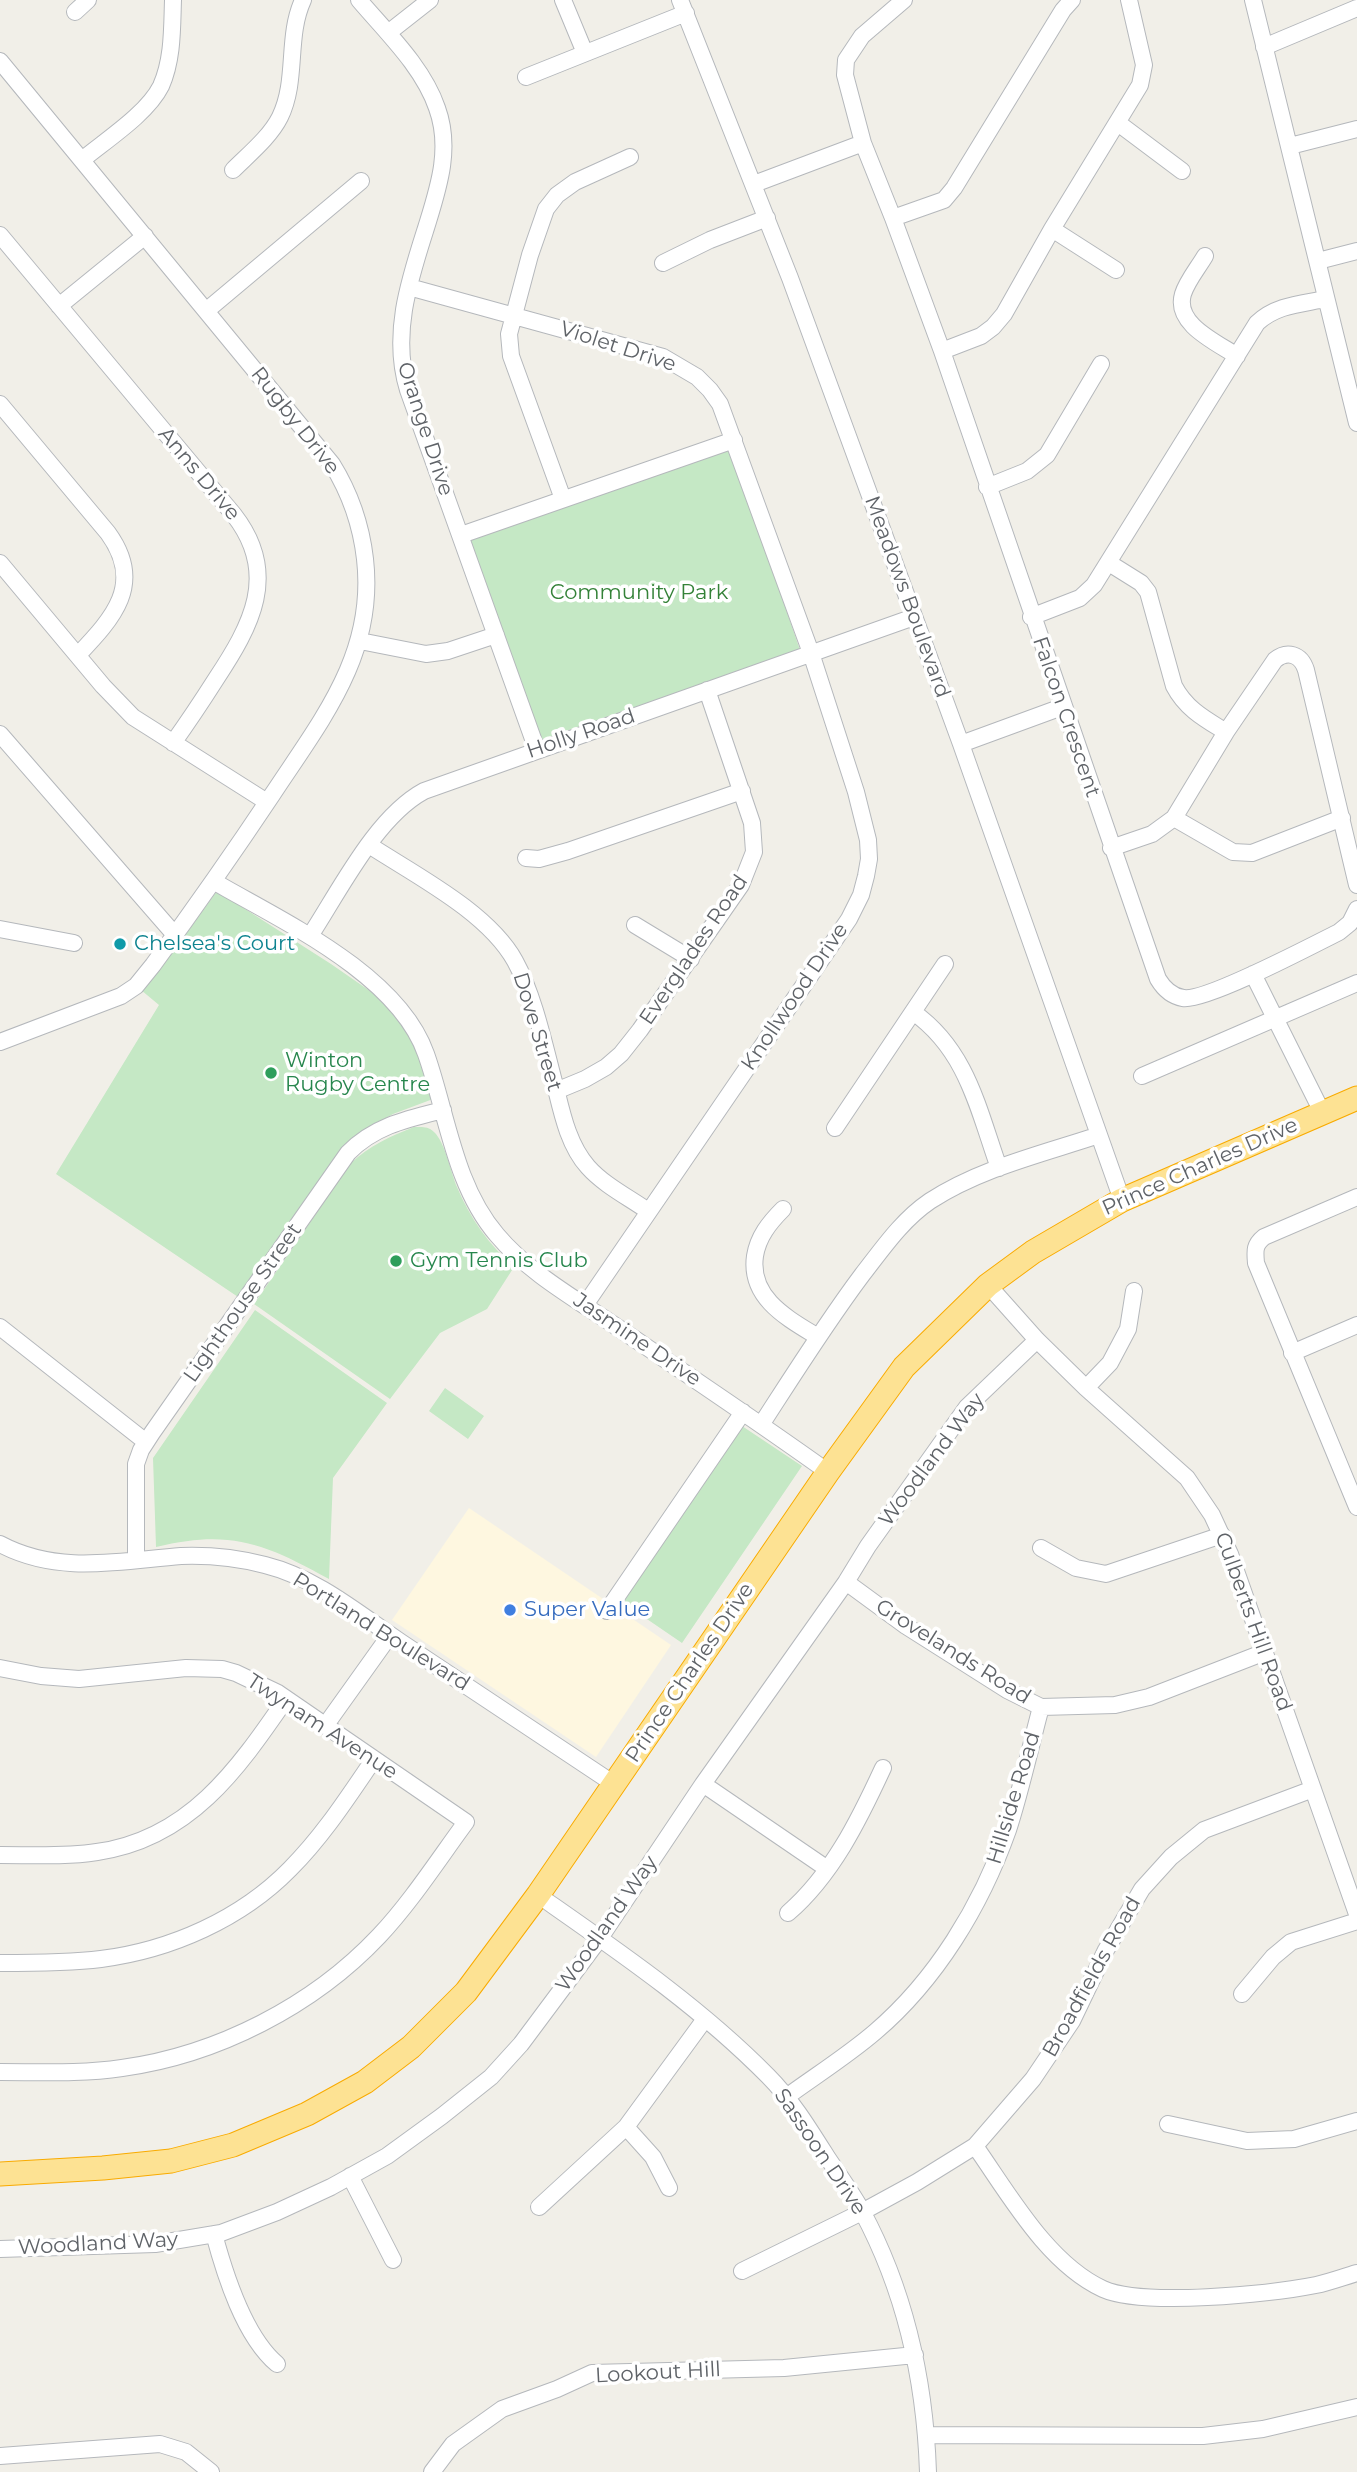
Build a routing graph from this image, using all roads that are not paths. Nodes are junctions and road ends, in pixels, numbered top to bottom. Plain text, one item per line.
1 (89, 0) edge
2 (173, 0) edge
3 (303, 0) edge
4 (359, 0) edge
5 (430, 0) edge
6 (563, 0) edge
7 (904, 0) edge
8 (1072, 0) edge
9 (1129, 0) edge
10 (1253, 0) edge
11 (683, 7) edge
12 (1357, 8) edge
13 (75, 12) dead end
14 (388, 33) junction
15 (1264, 47) junction
16 (585, 53) junction
17 (0, 61) edge
18 (526, 77) dead end
19 (1118, 123) junction
20 (1357, 130) edge
21 (863, 143) junction
22 (1290, 146) junction
23 (631, 158) dead end
24 (82, 160) junction
25 (233, 170) dead end
26 (1182, 171) dead end
27 (361, 181) dead end
28 (754, 184) junction
29 (767, 218) junction
30 (893, 218) junction
31 (1052, 229) junction
32 (0, 235) edge
33 (145, 236) junction
34 (1357, 251) edge
35 (1205, 256) dead end
36 (1318, 261) junction
37 (663, 263) dead end
38 (1116, 270) dead end
39 (409, 287) junction
40 (1325, 299) junction
41 (59, 306) junction
42 (206, 311) junction
43 (514, 316) junction
44 (942, 351) junction
45 (1237, 356) junction
46 (1101, 364) dead end
47 (1351, 377) edge
48 (0, 404) edge
49 (1357, 423) edge
50 (734, 440) junction
51 (987, 487) junction
52 (563, 499) junction
53 (461, 535) junction
54 (0, 563) edge
55 (1109, 563) junction
56 (914, 617) junction
57 (1031, 617) junction
58 (496, 635) junction
59 (360, 641) junction
60 (811, 653) junction
61 (78, 655) junction
62 (707, 690) junction
63 (1062, 707) junction
64 (1226, 732) junction
65 (0, 734) edge
66 (173, 743) junction
67 (961, 744) junction
68 (537, 750) junction
69 (742, 791) junction
70 (267, 802) junction
71 (1174, 818) junction
72 (1342, 818) junction
73 (369, 845) junction
74 (1111, 848) junction
75 (526, 858) dead end
76 (213, 881) junction
77 (1357, 885) edge
78 (1357, 909) edge
79 (635, 925) dead end
80 (0, 929) edge
81 (175, 935) junction
82 (310, 936) junction
83 (74, 943) dead end
84 (691, 959) junction
85 (945, 964) dead end
86 (1253, 974) junction
87 (1357, 983) edge
88 (913, 1012) junction
89 (1275, 1018) junction
90 (0, 1042) edge
91 (1142, 1076) dead end
92 (556, 1091) junction
93 (1357, 1098) edge
94 (443, 1110) junction
95 (1322, 1112) junction
96 (835, 1128) dead end
97 (1099, 1135) junction
98 (999, 1168) junction
99 (1357, 1197) edge
100 (1122, 1199) junction
101 (783, 1209) dead end
102 (648, 1211) junction
103 (988, 1285) junction
104 (1134, 1291) dead end
105 (585, 1305) junction
106 (1357, 1325) edge
107 (0, 1327) edge
108 (818, 1337) junction
109 (1037, 1340) junction
110 (1293, 1353) junction
111 (1086, 1388) junction
112 (743, 1412) junction
113 (761, 1425) junction
114 (146, 1442) junction
115 (828, 1472) junction
116 (1357, 1507) edge
117 (1222, 1535) junction
118 (0, 1544) edge
119 (1041, 1548) dead end
120 (136, 1560) junction
121 (846, 1582) junction
122 (607, 1611) dead end
123 (390, 1635) junction
124 (1265, 1652) junction
125 (0, 1668) edge
126 (286, 1699) junction
127 (1041, 1707) junction
128 (325, 1726) junction
129 (374, 1759) junction
130 (883, 1768) dead end
131 (614, 1784) junction
132 (704, 1784) junction
133 (1313, 1789) junction
134 (0, 1855) edge
135 (826, 1868) junction
136 (538, 1895) junction
137 (788, 1913) dead end
138 (1357, 1914) edge
139 (1357, 1921) edge
140 (600, 1938) junction
141 (0, 1963) edge
142 (1242, 1994) dead end
143 (705, 2020) junction
144 (0, 2073) edge
145 (785, 2098) junction
146 (1357, 2121) edge
147 (1168, 2124) dead end
148 (626, 2127) junction
149 (975, 2146) junction
150 (0, 2174) edge
151 (350, 2176) junction
152 (669, 2188) dead end
153 (539, 2207) dead end
154 (862, 2211) junction
155 (214, 2234) junction
156 (0, 2249) edge
157 (393, 2260) dead end
158 (742, 2271) dead end
159 (1357, 2273) edge
160 (915, 2355) junction
161 (277, 2364) dead end
162 (1357, 2407) edge
163 (927, 2435) junction
164 (5, 2461) edge
165 (211, 2472) edge
166 (432, 2472) edge
167 (928, 2472) edge

1 - 13 street
2 - 24 street
3 - 25 street
4 - 14 street, Orange Drive
5 - 14 street
6 - 16 street
7 - 21 street, Falcon Crescent
8 - 30 street
9 - 19 street
10 - 15 street
11 - 16 street
11 - 28 street, Meadows Boulevard
12 - 15 street
14 - 39 street, Orange Drive
15 - 22 street
16 - 18 street
17 - 24 street, Rugby Drive
19 - 26 street
19 - 31 street
20 - 22 street
21 - 28 street
21 - 30 street, Falcon Crescent
22 - 36 street
23 - 43 street
24 - 33 street, Rugby Drive
27 - 42 street
28 - 29 street, Meadows Boulevard
29 - 37 street
29 - 56 street, Meadows Boulevard
30 - 44 street, Falcon Crescent
31 - 38 street
31 - 44 street
32 - 41 street, Anns Drive
33 - 41 street
33 - 42 street, Rugby Drive
34 - 36 street
35 - 45 street
36 - 40 street
39 - 43 street, Violet Drive
39 - 53 street, Orange Drive
40 - 45 street
40 - 47 street
41 - 66 street, Anns Drive
42 - 59 street, Rugby Drive
43 - 50 street, Violet Drive
43 - 52 street
44 - 51 street, Falcon Crescent
45 - 55 street
46 - 51 street
47 - 49 street
48 - 61 street
50 - 52 street
50 - 60 street, Violet Drive
51 - 57 street, Falcon Crescent
52 - 53 street
53 - 58 street, Orange Drive
54 - 61 street
55 - 57 street
55 - 64 street
56 - 60 street, Holly Road
56 - 67 street, Meadows Boulevard
57 - 63 street, Falcon Crescent
58 - 59 street
58 - 68 street, Orange Drive
59 - 70 street, Rugby Drive
60 - 62 street, Holly Road
60 - 102 street, Knollwood Drive
61 - 66 street
62 - 68 street, Holly Road
62 - 69 street, Everglades Road
63 - 67 street
63 - 74 street, Falcon Crescent
64 - 71 street
64 - 72 street
65 - 81 street
66 - 70 street
67 - 97 street, Meadows Boulevard
68 - 73 street, Holly Road
69 - 75 street
69 - 84 street, Everglades Road
70 - 76 street, Rugby Drive
71 - 72 street
71 - 74 street
72 - 77 street
73 - 82 street, Holly Road
73 - 92 street, Dove Street
74 - 86 street, Falcon Crescent
76 - 81 street, Rugby Drive
76 - 82 street, Jasmine Drive
78 - 86 street, Falcon Crescent
79 - 84 street
80 - 83 street
81 - 90 street, Rugby Drive
82 - 94 street, Jasmine Drive
84 - 92 street, Everglades Road
85 - 88 street
86 - 89 street
87 - 89 street
88 - 96 street
88 - 98 street
89 - 91 street
89 - 95 street
92 - 102 street, Dove Street
93 - 95 highway, Prince Charles Drive
94 - 105 street, Jasmine Drive
94 - 114 street, Lighthouse Street
95 - 100 highway, Prince Charles Drive
97 - 98 street
97 - 100 street, Meadows Boulevard
98 - 108 street
99 - 110 street
100 - 103 highway, Prince Charles Drive
101 - 108 street
102 - 105 street, Knollwood Drive
103 - 109 street, Culberts Hill Road
103 - 115 highway, Prince Charles Drive
104 - 111 street
105 - 112 street, Jasmine Drive
106 - 110 street
107 - 114 street
108 - 113 street
109 - 111 street, Culberts Hill Road
109 - 121 street, Woodland Way
110 - 116 street
111 - 117 street, Culberts Hill Road
112 - 113 street, Jasmine Drive
112 - 122 street
113 - 115 street, Jasmine Drive
114 - 120 street, Lighthouse Street
115 - 131 highway, Prince Charles Drive
117 - 119 street
117 - 124 street, Culberts Hill Road
118 - 120 street, Portland Boulevard
120 - 123 street, Portland Boulevard
121 - 127 street, Grovelands Road
121 - 132 street, Woodland Way
123 - 128 street
123 - 131 street, Portland Boulevard
124 - 127 street, Grovelands Road
124 - 133 street, Culberts Hill Road
125 - 126 street, Twynam Avenue
126 - 128 street, Twynam Avenue
126 - 134 street
127 - 145 street, Hillside Road
128 - 129 street, Twynam Avenue
129 - 141 street
129 - 144 street, Twynam Avenue
130 - 135 street
131 - 136 highway, Prince Charles Drive
132 - 135 street
132 - 140 street, Woodland Way
133 - 138 street, Culberts Hill Road
133 - 149 street, Broadfields Road
135 - 137 street
136 - 140 street, Sassoon Drive
136 - 150 highway, Prince Charles Drive
139 - 142 street
140 - 143 street, Sassoon Drive
140 - 151 street, Woodland Way
143 - 145 street, Sassoon Drive
143 - 148 street
145 - 154 street, Sassoon Drive
146 - 147 street
148 - 152 street
148 - 153 street
149 - 154 street, Broadfields Road
149 - 159 street
151 - 155 street, Woodland Way
151 - 157 street
154 - 158 street, Broadfields Road
154 - 160 street, Sassoon Drive
155 - 156 street, Woodland Way
155 - 161 street
160 - 163 street, Sassoon Drive
160 - 166 street, Lookout Hill
162 - 163 street
163 - 167 street, Sassoon Drive
164 - 165 street

